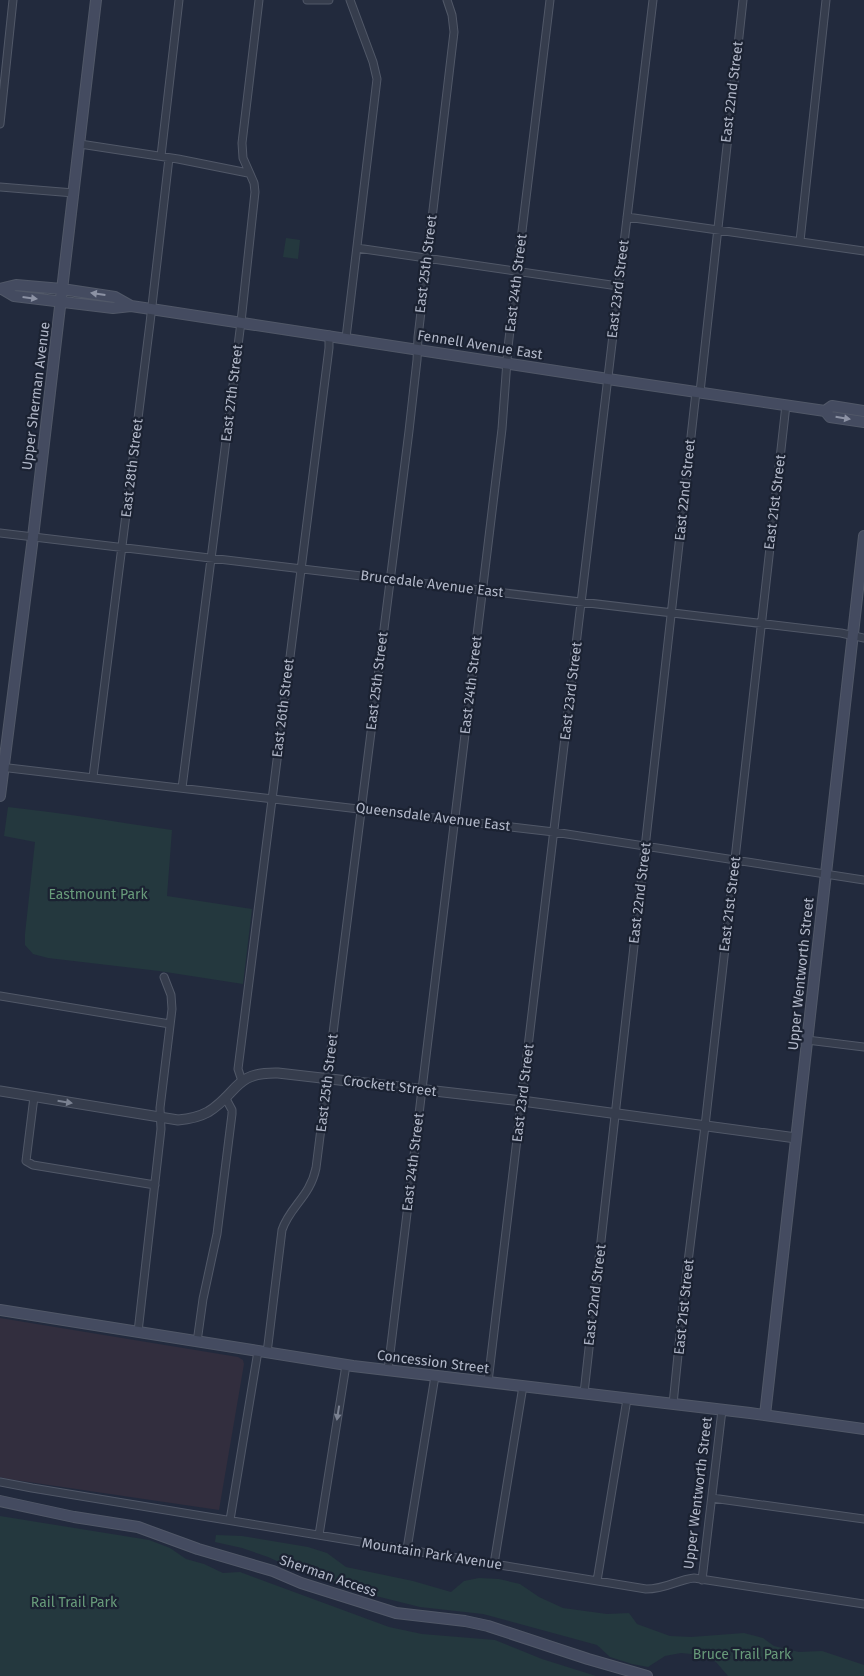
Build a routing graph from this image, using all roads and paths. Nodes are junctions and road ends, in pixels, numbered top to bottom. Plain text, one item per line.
1 (14, 0) edge
2 (96, 0) edge
3 (179, 0) edge
4 (259, 0) edge
5 (307, 0) edge
6 (329, 0) edge
7 (350, 0) edge
8 (447, 0) edge
9 (550, 0) edge
10 (653, 0) edge
11 (742, 0) edge
12 (826, 0) edge
13 (0, 124) edge
14 (80, 144) junction
15 (160, 156) junction
16 (169, 158) junction
17 (248, 173) junction
18 (0, 187) edge
19 (74, 193) junction
20 (627, 217) junction
21 (717, 230) junction
22 (800, 241) junction
23 (357, 248) junction
24 (864, 251) edge
25 (427, 258) junction
26 (517, 272) junction
27 (618, 286) junction
28 (1, 289) edge
29 (62, 289) junction
30 (60, 301) junction
31 (131, 306) junction
32 (151, 309) junction
33 (241, 322) junction
34 (329, 335) junction
35 (346, 338) junction
36 (416, 349) junction
37 (507, 364) junction
38 (608, 379) junction
39 (698, 392) junction
40 (786, 405) junction
41 (825, 410) junction
42 (864, 411) edge
43 (864, 422) edge
44 (0, 533) edge
45 (864, 536) edge
46 (33, 537) junction
47 (122, 548) junction
48 (211, 559) junction
49 (300, 569) junction
50 (390, 580) junction
51 (482, 590) junction
52 (581, 602) junction
53 (671, 613) junction
54 (761, 623) junction
55 (853, 635) junction
56 (864, 638) edge
57 (2, 767) edge
58 (93, 777) junction
59 (182, 788) junction
60 (0, 796) edge
61 (272, 798) junction
62 (361, 809) junction
63 (455, 820) junction
64 (554, 832) junction
65 (646, 847) junction
66 (735, 861) junction
67 (826, 874) junction
68 (864, 880) edge
69 (164, 977) dead end
70 (0, 996) edge
71 (170, 1024) junction
72 (808, 1040) junction
73 (864, 1047) edge
74 (327, 1079) junction
75 (242, 1081) junction
76 (422, 1090) junction
77 (0, 1091) edge
78 (34, 1097) junction
79 (225, 1097) junction
80 (522, 1101) junction
81 (616, 1114) junction
82 (161, 1118) junction
83 (705, 1126) junction
84 (796, 1138) junction
85 (155, 1185) junction
86 (0, 1310) edge
87 (138, 1332) junction
88 (197, 1342) junction
89 (262, 1352) junction
90 (346, 1365) junction
91 (388, 1370) junction
92 (434, 1376) junction
93 (488, 1382) junction
94 (523, 1386) junction
95 (584, 1394) junction
96 (627, 1399) junction
97 (673, 1404) junction
98 (722, 1410) junction
99 (764, 1415) junction
100 (864, 1429) edge
101 (0, 1482) edge
102 (712, 1498) junction
103 (0, 1502) edge
104 (864, 1519) edge
105 (230, 1520) junction
106 (319, 1535) junction
107 (407, 1549) junction
108 (494, 1564) junction
109 (702, 1580) junction
110 (598, 1581) junction
111 (864, 1604) edge
112 (647, 1676) edge

1 - 13 street
2 - 14 main road, Upper Sherman Avenue
3 - 15 street
4 - 17 street, East 27th Street
5 - 6 street
7 - 23 street
8 - 25 street, East 25th Street
9 - 26 street, East 24th Street
10 - 20 street, East 23rd Street
11 - 21 street, East 22nd Street
12 - 22 street
14 - 15 street
14 - 19 main road, Upper Sherman Avenue
15 - 16 street
16 - 17 street
16 - 32 street, East 28th Street
17 - 33 street, East 27th Street
18 - 19 street
19 - 29 main road, Upper Sherman Avenue
20 - 21 street
20 - 27 street, East 23rd Street
21 - 22 street
21 - 39 street, East 22nd Street
22 - 24 street
23 - 25 street
23 - 35 street
25 - 26 street
25 - 36 street, East 25th Street
26 - 27 street
26 - 37 street, East 24th Street
27 - 38 street, East 23rd Street
28 - 29 main road, Fennell Avenue East
28 -> 30 main road, Fennell Avenue East
29 - 30 main road, Upper Sherman Avenue
31 -> 29 main road, Fennell Avenue East
30 - 31 main road, Fennell Avenue East
30 - 46 main road, Upper Sherman Avenue
31 - 32 main road, Fennell Avenue East
32 - 33 main road, Fennell Avenue East
32 - 47 street, East 28th Street
33 - 34 main road, Fennell Avenue East
33 - 48 street, East 27th Street
34 - 35 main road, Fennell Avenue East
34 - 49 street, East 26th Street
35 - 36 main road, Fennell Avenue East
36 - 37 main road, Fennell Avenue East
36 - 50 street, East 25th Street
37 - 38 main road, Fennell Avenue East
37 - 51 street, East 24th Street
38 - 39 main road, Fennell Avenue East
38 - 52 street, East 23rd Street
39 - 40 main road, Fennell Avenue East
39 - 53 street, East 22nd Street
40 - 41 main road, Fennell Avenue East
40 - 54 street, East 21st Street
41 - 42 main road, Fennell Avenue East
41 -> 43 main road, Fennell Avenue East
44 - 46 street, Brucedale Avenue East
45 - 55 main road, Upper Wentworth Street
46 - 47 street, Brucedale Avenue East
46 - 57 main road, Upper Sherman Avenue
47 - 48 street, Brucedale Avenue East
47 - 58 street, East 28th Street
48 - 49 street, Brucedale Avenue East
48 - 59 street, East 27th Street
49 - 50 street, Brucedale Avenue East
49 - 61 street, East 26th Street
50 - 51 street, Brucedale Avenue East
50 - 62 street, East 25th Street
51 - 52 street, Brucedale Avenue East
51 - 63 street, East 24th Street
52 - 53 street, Brucedale Avenue East
52 - 64 street, East 23rd Street
53 - 54 street, Brucedale Avenue East
53 - 65 street, East 22nd Street
54 - 55 street, Brucedale Avenue East
54 - 66 street, East 21st Street
55 - 56 street, Brucedale Avenue East
55 - 67 main road, Upper Wentworth Street
57 - 58 street, Queensdale Avenue East
57 - 60 main road, Upper Sherman Avenue
58 - 59 street, Queensdale Avenue East
59 - 61 street, Queensdale Avenue East
61 - 62 street, Queensdale Avenue East
61 - 75 street, East 26th Street
62 - 63 street, Queensdale Avenue East
62 - 74 street, East 25th Street
63 - 64 street, Queensdale Avenue East
63 - 76 street, East 24th Street
64 - 65 street, Queensdale Avenue East
64 - 80 street, East 23rd Street
65 - 66 street, Queensdale Avenue East
65 - 81 street, East 22nd Street
66 - 67 street, Queensdale Avenue East
66 - 83 street, East 21st Street
67 - 68 street, Queensdale Avenue East
67 - 72 main road, Upper Wentworth Street
69 - 71 street
70 - 71 street
71 - 82 street
72 - 73 street
72 - 84 main road, Upper Wentworth Street
74 - 75 street, Crockett Street
74 - 76 street, Crockett Street
74 - 89 street, East 25th Street
75 - 79 street, Crockett Street
76 - 80 street, Crockett Street
76 - 91 street, East 24th Street
77 - 78 street, Crockett Street
78 -> 82 street, Crockett Street
78 - 85 street
79 - 82 street, Crockett Street
79 - 88 street
80 - 81 street, Crockett Street
80 - 93 street, East 23rd Street
81 - 83 street, Crockett Street
81 - 95 street, East 22nd Street
82 - 85 street
83 - 84 street, Crockett Street
83 - 97 street, East 21st Street
84 - 99 main road, Upper Wentworth Street
85 - 87 street
86 - 87 main road, Concession Street
87 - 88 main road, Concession Street
88 - 89 main road, Concession Street
89 - 90 main road, Concession Street
89 - 105 street, East 25th Street
90 - 91 main road, Concession Street
90 -> 106 street
91 - 92 main road, Concession Street
92 - 93 main road, Concession Street
92 - 107 street
93 - 94 main road, Concession Street
94 - 95 main road, Concession Street
94 - 108 street
95 - 96 main road, Concession Street
96 - 97 main road, Concession Street
96 - 110 street
97 - 98 main road, Concession Street
98 - 99 main road, Concession Street
98 - 102 street, Upper Wentworth Street
99 - 100 main road, Concession Street
101 - 105 street, Mountain Park Avenue
102 - 104 street
102 - 109 street, Upper Wentworth Street
103 - 112 main road, Sherman Access
105 - 106 street, Mountain Park Avenue
106 - 107 street, Mountain Park Avenue
107 - 108 street, Mountain Park Avenue
108 - 110 street, Mountain Park Avenue
109 - 110 street, Mountain Park Avenue
109 - 111 street, Mountain Park Avenue

